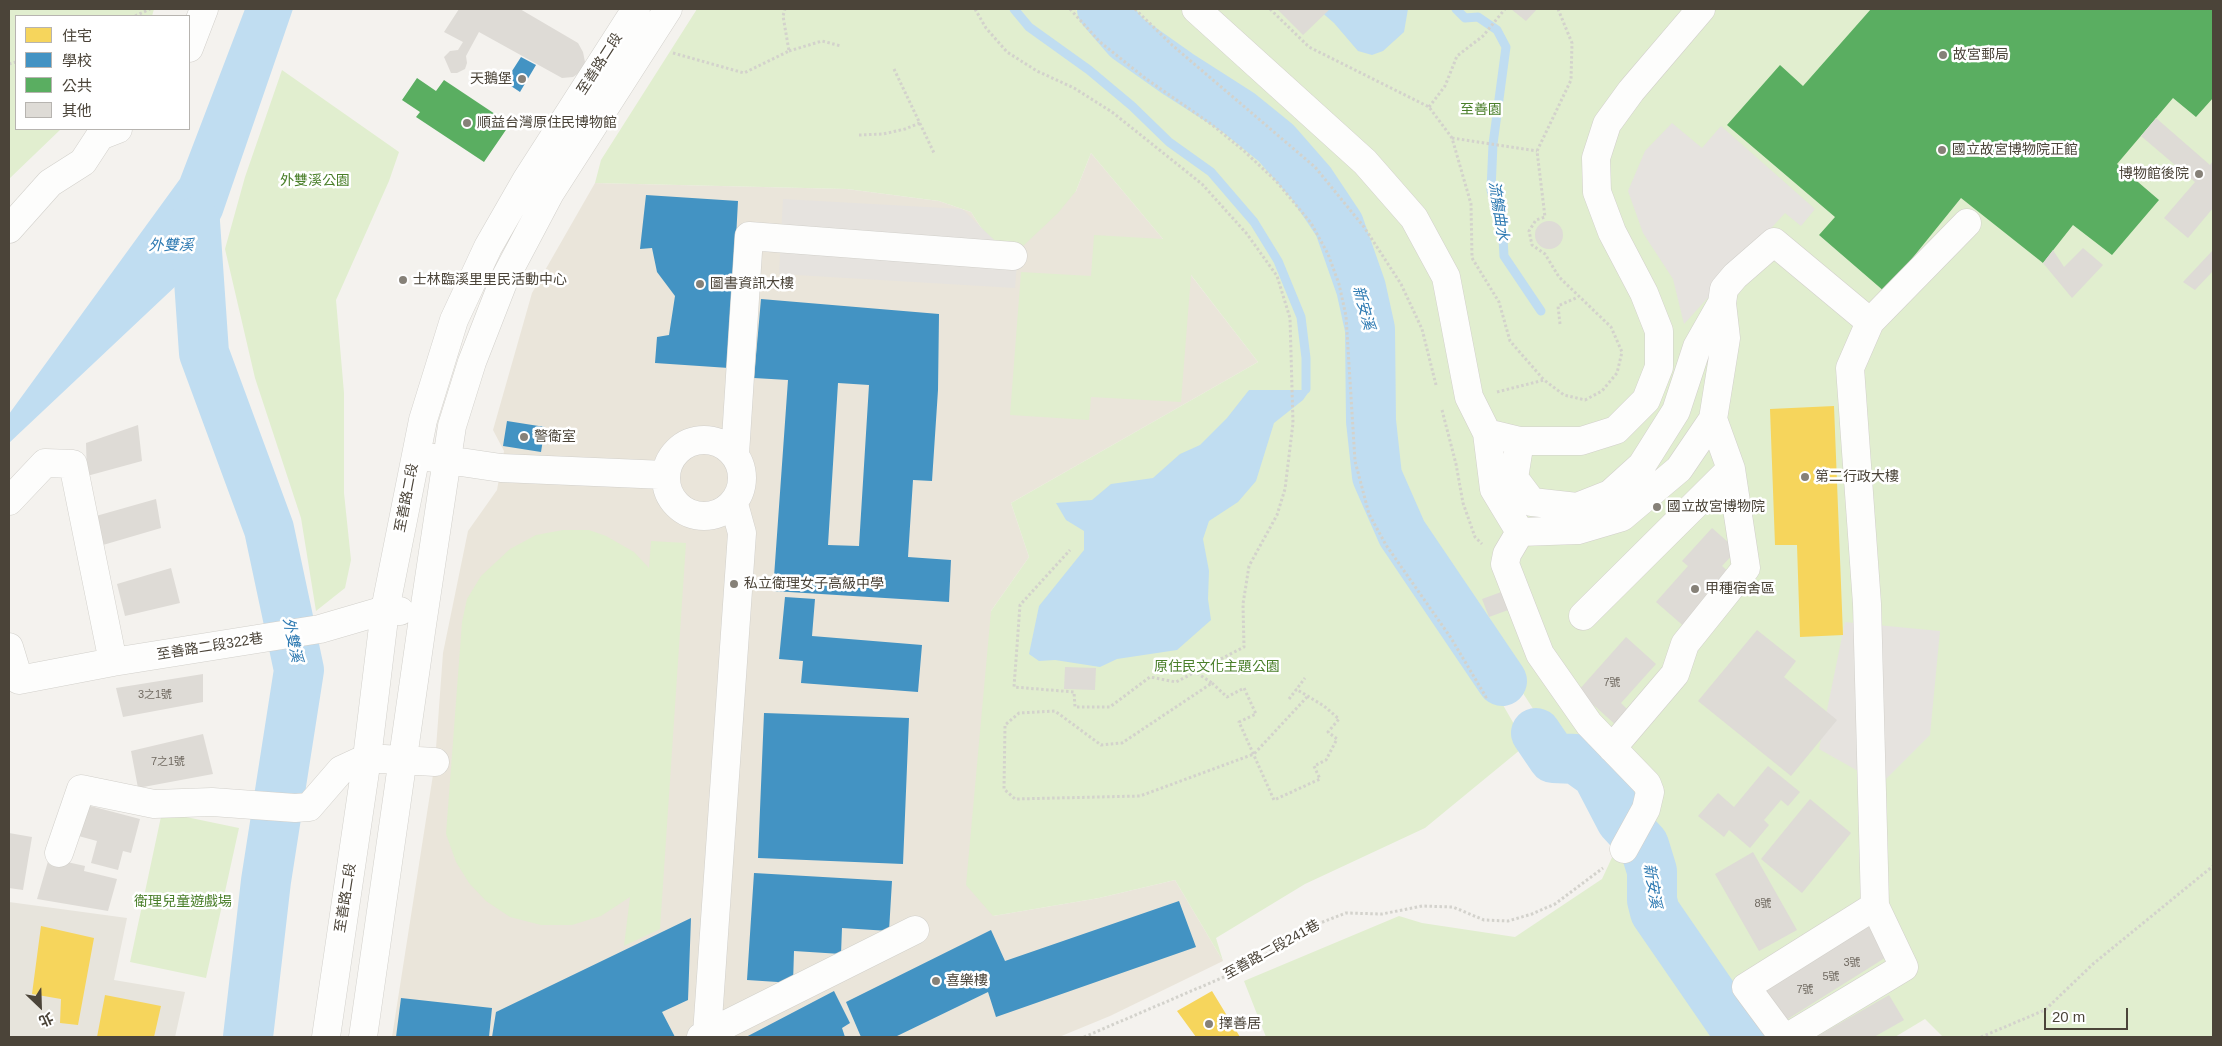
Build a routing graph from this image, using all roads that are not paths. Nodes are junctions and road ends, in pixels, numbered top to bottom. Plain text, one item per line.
1 (204, 9) edge
2 (636, 9) edge
3 (668, 9) edge
4 (1196, 9) edge
5 (1701, 9) edge
6 (190, 45) edge
7 (115, 130) edge
8 (1967, 223) dead end
9 (9, 228) edge
10 (1013, 256) dead end
11 (1722, 303) junction
12 (1870, 322) junction
13 (1713, 419) junction
14 (1487, 433) junction
15 (1520, 441) junction
16 (735, 454) junction
17 (416, 456) junction
18 (446, 460) junction
19 (1731, 469) junction
20 (665, 475) junction
21 (9, 501) edge
22 (734, 504) junction
23 (1514, 543) junction
24 (385, 610) junction
25 (424, 612) junction
26 (1583, 616) dead end
27 (9, 647) edge
28 (113, 662) junction
29 (1612, 748) junction
30 (367, 758) junction
31 (404, 760) junction
32 (435, 762) dead end
33 (1624, 849) road end
34 (59, 853) dead end
35 (1875, 906) junction
36 (915, 930) dead end
37 (704, 1036) edge
38 (326, 1037) edge
39 (363, 1037) edge
40 (1782, 1037) edge
41 (1788, 1037) edge

1 - 6 street
2 - 17 street, 至善路二段
3 - 18 street, 至善路二段
4 - 14 street
5 - 15 street
7 - 9 street
8 - 12 street
10 - 16 street
11 - 12 street
11 - 13 street
11 - 15 street
12 - 35 street
13 - 19 street
13 - 23 street
14 - 15 street
14 - 23 street
16 - 20 street
16 - 22 street
17 - 18 street
17 - 24 street, 至善路二段
18 - 20 street
18 - 25 street, 至善路二段
19 - 26 street
19 - 29 street
20 - 22 street
21 - 28 street
22 - 37 street
23 - 29 street
24 - 25 street, 至善路二段322巷
24 - 28 street, 至善路二段322巷
24 - 30 street, 至善路二段
25 - 31 street, 至善路二段
27 - 28 street, 至善路二段322巷
29 - 33 street
30 - 31 street
30 - 34 street
30 - 38 street, 至善路二段
31 - 32 street
31 - 39 street, 至善路二段
35 - 40 street
35 - 41 street
36 - 37 street

